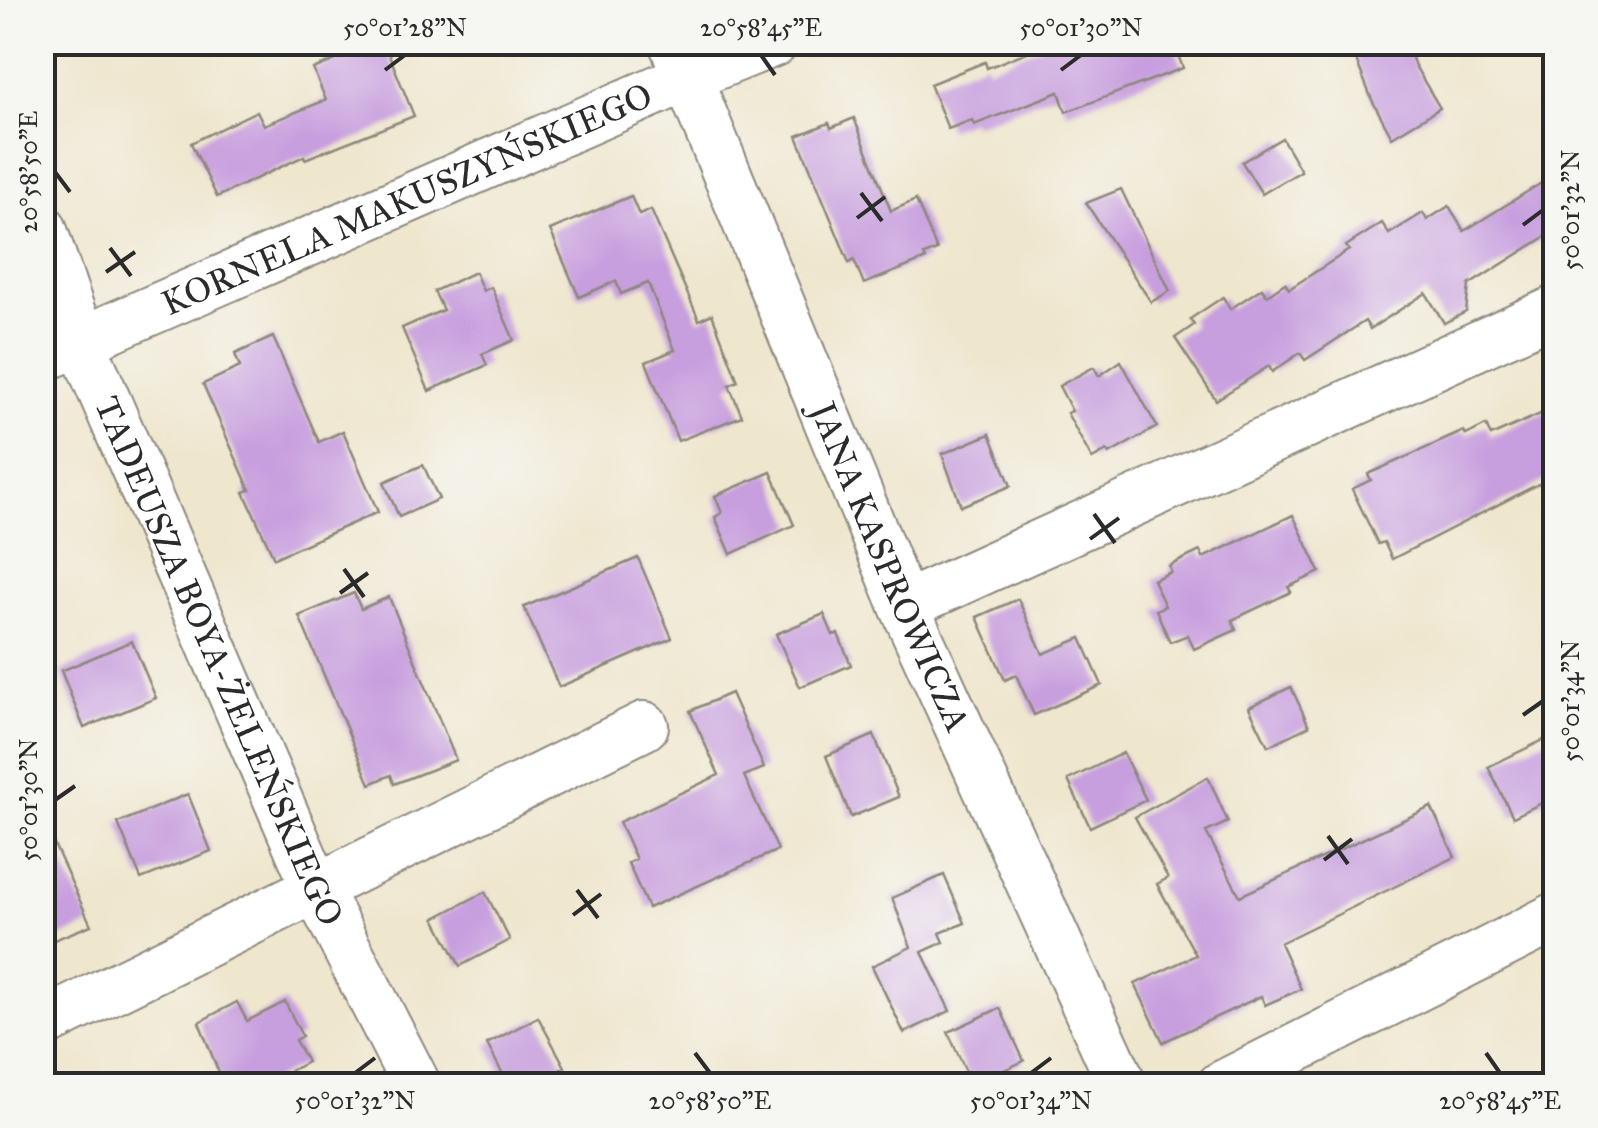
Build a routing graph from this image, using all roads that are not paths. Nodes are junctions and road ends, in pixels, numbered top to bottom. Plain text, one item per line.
1 (774, 42) edge
2 (680, 60) edge
3 (42, 228) edge
4 (1556, 310) edge
5 (62, 350) edge
6 (904, 606) junction
7 (644, 726) dead end
8 (316, 888) junction
9 (1556, 917) edge
10 (42, 1024) edge
11 (417, 1086) edge
12 (1123, 1086) edge
13 (1221, 1086) edge

1 - 2 street, KORNELA MAKUSZYŃSKIEGO
2 - 5 street, KORNELA MAKUSZYŃSKIEGO
2 - 6 street, JANA KASPROWICZA
3 - 5 street, TADEUSZA BOYA-ŻELEŃSKIEGO
4 - 6 street
5 - 8 street, TADEUSZA BOYA-ŻELEŃSKIEGO
6 - 12 street, JANA KASPROWICZA
7 - 8 street
8 - 10 street
8 - 11 street, TADEUSZA BOYA-ŻELEŃSKIEGO
9 - 13 street

